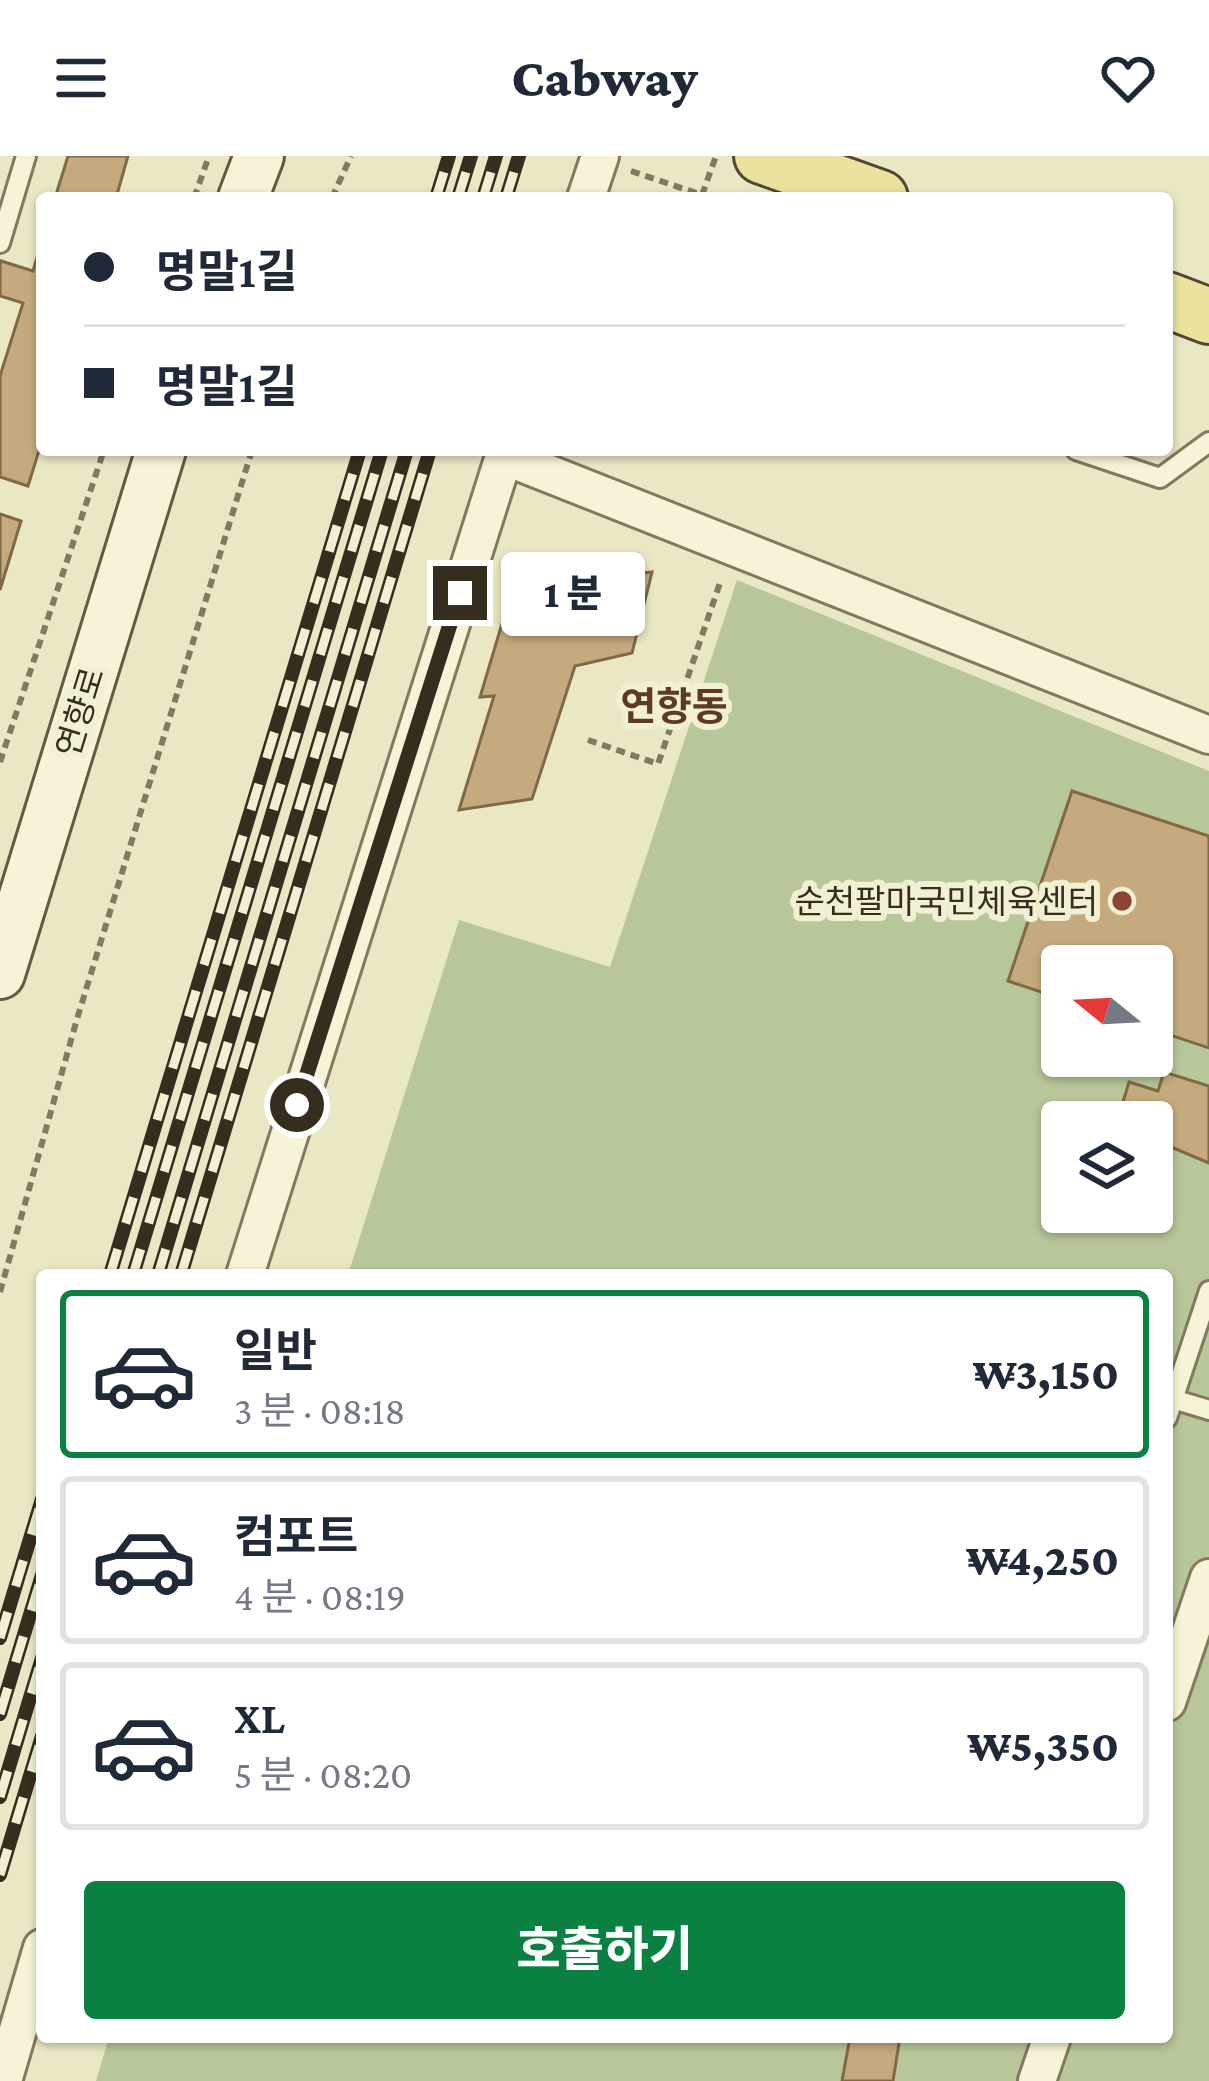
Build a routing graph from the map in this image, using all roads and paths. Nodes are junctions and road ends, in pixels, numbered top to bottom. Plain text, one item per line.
1 (26, 156) edge
2 (209, 156) edge
3 (260, 156) edge
4 (351, 156) edge
5 (716, 156) edge
6 (762, 156) edge
7 (599, 158) edge
8 (196, 192) edge
9 (245, 192) edge
10 (335, 192) edge
11 (588, 192) edge
12 (695, 192) edge
13 (704, 192) edge
14 (863, 192) edge
15 (5, 206) edge
16 (0, 242) edge
17 (1173, 303) edge
18 (1209, 316) edge
19 (1209, 442) edge
20 (102, 456) edge
21 (159, 456) edge
22 (250, 456) edge
23 (504, 456) edge
24 (512, 456) edge
25 (1094, 456) edge
26 (732, 548) junction
27 (1209, 735) edge
28 (588, 740) dead end
29 (0, 762) edge
30 (0, 974) edge
31 (247, 1269) edge
32 (1209, 1291) edge
33 (0, 1292) edge
34 (1173, 1399) edge
35 (1173, 1408) edge
36 (1209, 1410) edge
37 (1209, 1578) edge
38 (1173, 1684) edge
39 (36, 1968) edge
40 (1050, 2043) edge
41 (3, 2081) edge
42 (1037, 2081) edge

1 - 15 lane
2 - 8 path
3 - 9 main road
4 - 10 path
5 - 13 path
6 - 14 main road
7 - 11 street
7 - 12 path
15 - 16 lane
17 - 18 main road
19 - 25 lane
20 - 29 path
21 - 30 main road, 연향로
22 - 33 path
23 - 31 street
24 - 26 street
26 - 27 street
26 - 28 path
32 - 34 lane
35 - 36 lane
37 - 38 street
39 - 41 street
40 - 42 street

